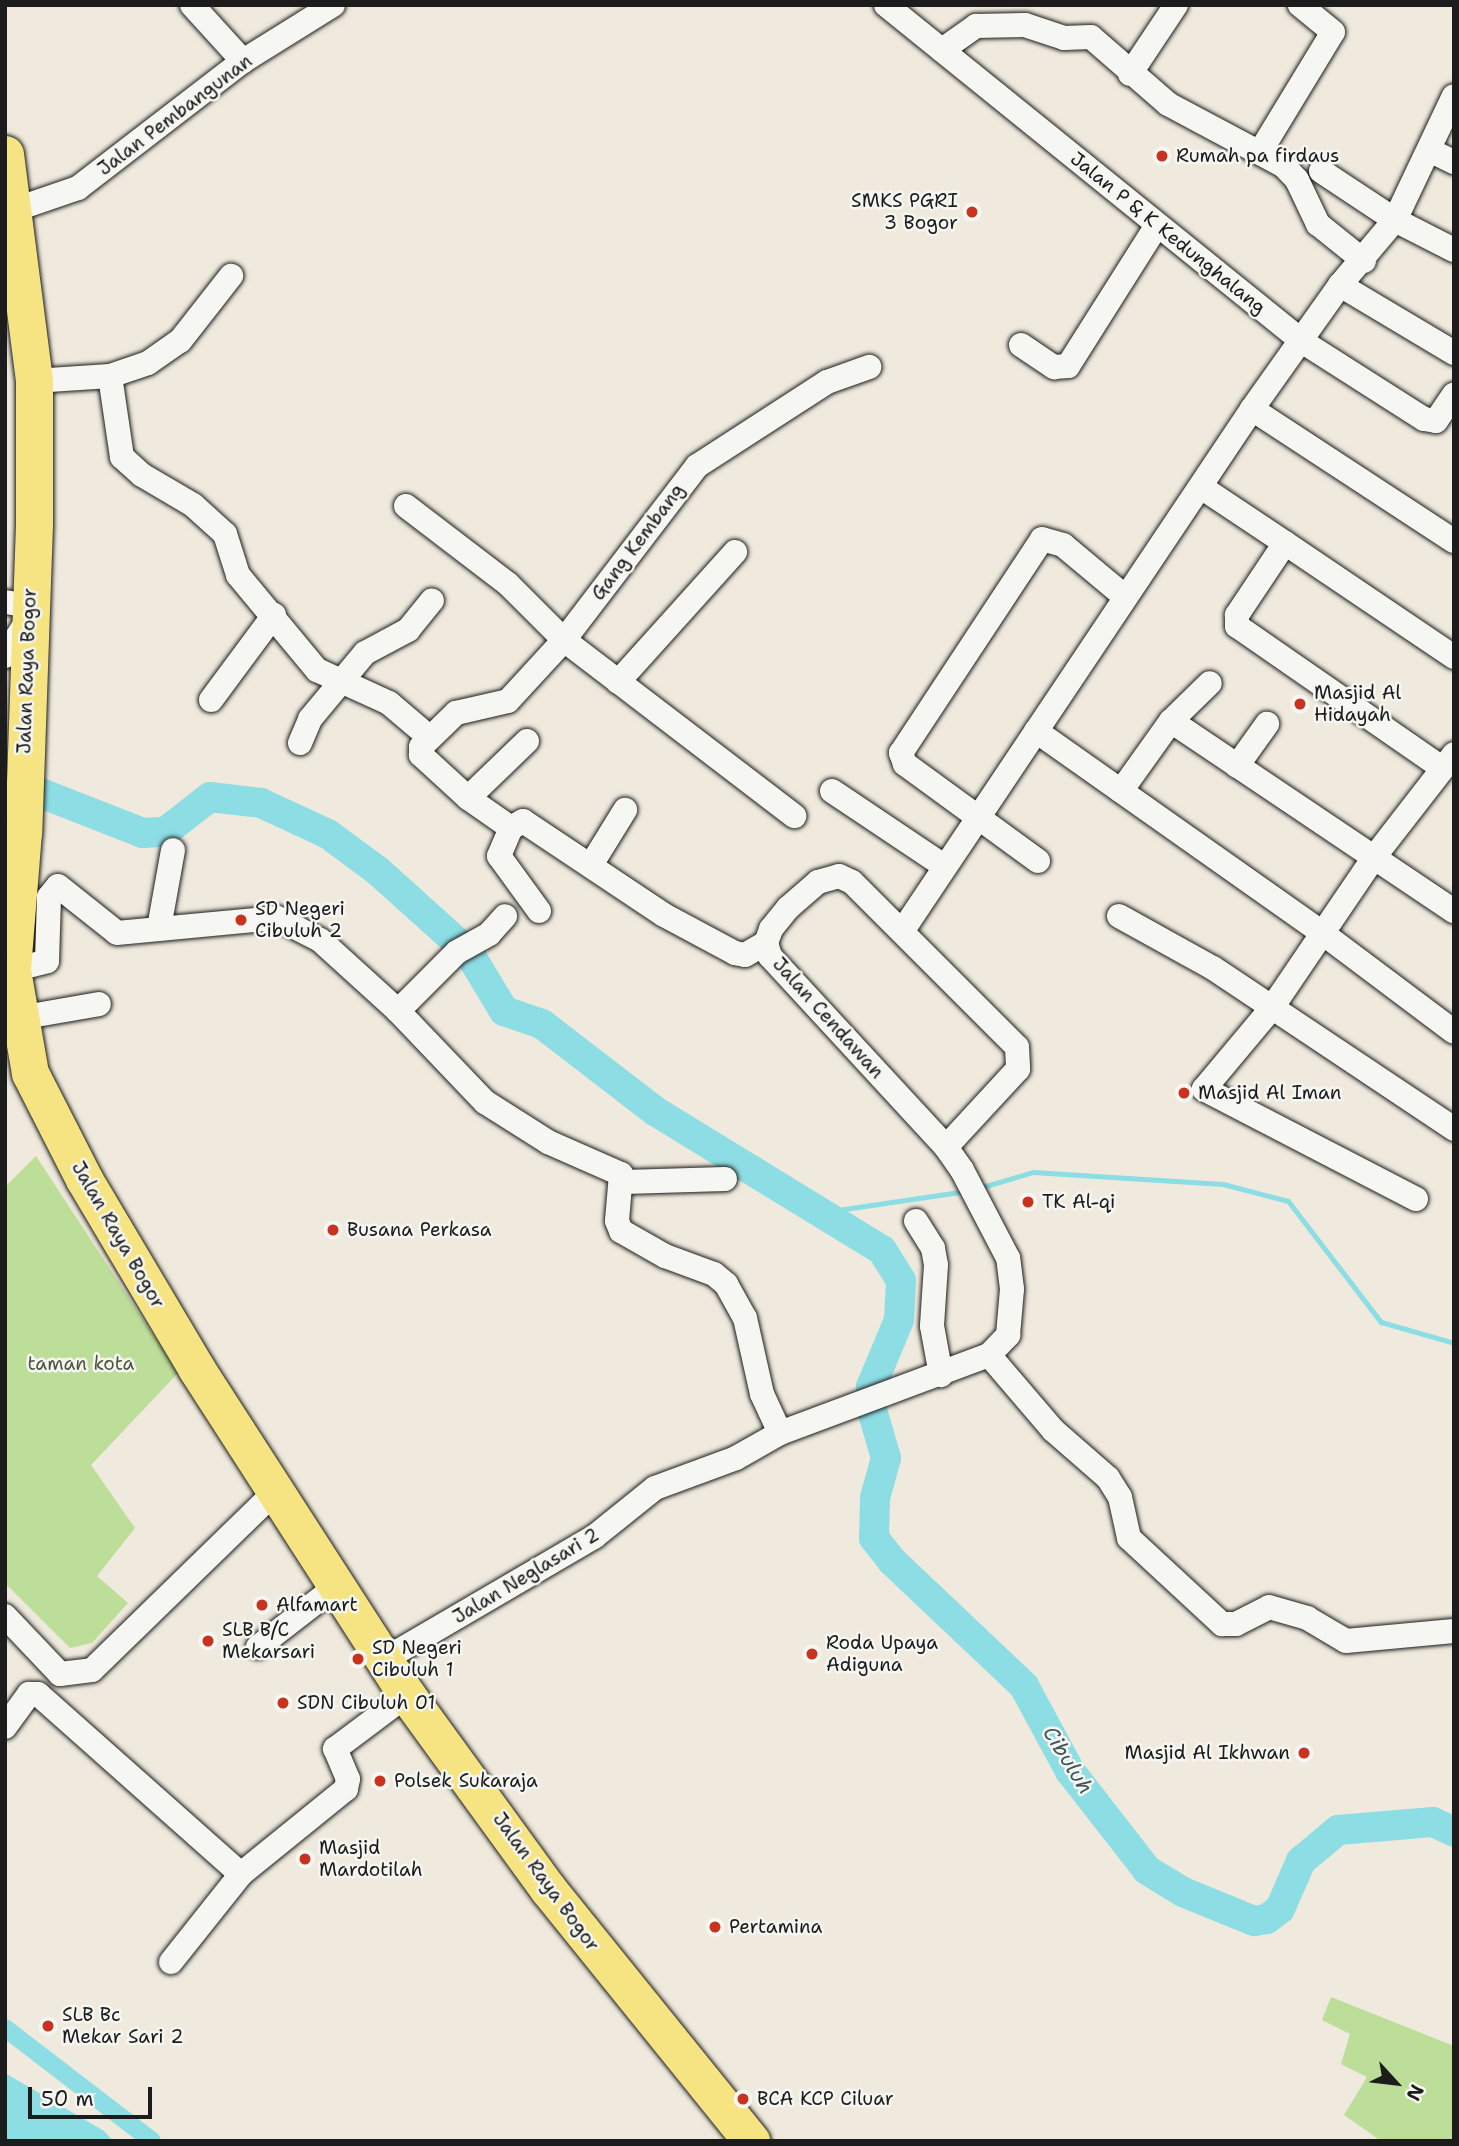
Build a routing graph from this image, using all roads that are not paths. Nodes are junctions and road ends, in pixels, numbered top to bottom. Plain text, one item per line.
1 (192, 5) edge
2 (333, 5) edge
3 (886, 5) edge
4 (999, 5) edge
5 (1176, 5) edge
6 (1300, 5) edge
7 (976, 26) junction
8 (942, 50) junction
9 (243, 61) junction
10 (1130, 74) junction
11 (1454, 96) edge
12 (1429, 150) junction
13 (1260, 152) junction
14 (5, 154) edge
15 (1454, 162) edge
16 (1321, 171) dead end
17 (8, 212) edge
18 (1395, 220) junction
19 (1157, 225) junction
20 (1454, 250) edge
21 (1364, 261) junction
22 (231, 276) dead end
23 (1340, 285) junction
24 (1303, 342) junction
25 (1021, 345) dead end
26 (1454, 353) edge
27 (869, 368) dead end
28 (110, 376) junction
29 (34, 381) junction
30 (1454, 394) edge
31 (1252, 410) junction
32 (1201, 487) junction
33 (406, 506) dead end
34 (1453, 538) edge
35 (1285, 543) junction
36 (734, 552) dead end
37 (1124, 596) junction
38 (432, 600) dead end
39 (21, 609) edge
40 (274, 615) junction
41 (564, 640) junction
42 (5, 656) edge
43 (1454, 657) edge
44 (345, 680) junction
45 (618, 682) junction
46 (1210, 683) dead end
47 (211, 700) dead end
48 (1171, 721) junction
49 (1267, 724) dead end
50 (1036, 731) junction
51 (429, 737) junction
52 (527, 741) dead end
53 (300, 743) dead end
54 (1450, 759) edge
55 (1237, 766) junction
56 (832, 791) dead end
57 (1121, 791) junction
58 (468, 798) junction
59 (625, 810) dead end
60 (793, 816) dead end
61 (979, 816) junction
62 (17, 828) edge
63 (511, 828) junction
64 (173, 850) dead end
65 (1375, 856) junction
66 (1038, 861) dead end
67 (591, 865) junction
68 (944, 866) junction
69 (540, 911) dead end
70 (1454, 911) edge
71 (506, 916) dead end
72 (1119, 916) dead end
73 (159, 928) junction
74 (903, 930) junction
75 (1321, 932) junction
76 (766, 943) junction
77 (10, 953) edge
78 (99, 1004) dead end
79 (1271, 1009) junction
80 (398, 1011) junction
81 (12, 1032) edge
82 (1454, 1032) edge
83 (1454, 1129) edge
84 (946, 1147) junction
85 (725, 1179) dead end
86 (624, 1182) junction
87 (1416, 1199) dead end
88 (916, 1222) dead end
89 (989, 1355) junction
90 (941, 1375) junction
91 (780, 1433) junction
92 (275, 1492) junction
93 (337, 1586) junction
94 (5, 1616) edge
95 (1454, 1631) edge
96 (258, 1647) dead end
97 (385, 1659) junction
98 (407, 1695) junction
99 (5, 1727) edge
100 (241, 1874) junction
101 (171, 1962) dead end
102 (751, 2141) edge

1 - 9 street
2 - 9 street, Jalan Pembangunan
3 - 8 street, Jalan P & K Kedunghalang
4 - 7 street
5 - 10 street
6 - 13 street
7 - 8 street
7 - 10 street
8 - 19 street, Jalan P & K Kedunghalang
9 - 17 street, Jalan Pembangunan
10 - 13 street
11 - 12 street
12 - 15 street
12 - 18 street
13 - 21 street
14 - 17 highway, Jalan Raya Bogor
16 - 18 street
17 - 29 highway, Jalan Raya Bogor
18 - 20 street
18 - 21 street
19 - 24 street, Jalan P & K Kedunghalang
19 - 25 street
21 - 23 street
22 - 28 street
23 - 24 street
23 - 26 street
24 - 30 street, Jalan P & K Kedunghalang
24 - 31 street
27 - 41 street, Gang Kembang
28 - 29 street
28 - 40 street
29 - 39 highway, Jalan Raya Bogor
31 - 32 street
31 - 34 street
32 - 35 street
32 - 37 street
33 - 41 street
35 - 43 street
35 - 54 street
36 - 45 street
37 - 50 street
37 - 61 street
38 - 44 street
39 - 42 street
39 - 62 highway, Jalan Raya Bogor
40 - 44 street
40 - 47 street
41 - 45 street
41 - 51 street, Gang Kembang
44 - 51 street
44 - 53 street
45 - 60 street
46 - 48 street
48 - 55 street
48 - 57 street
49 - 55 street
50 - 57 street
50 - 61 street
51 - 58 street
52 - 58 street
54 - 65 street
55 - 65 street
56 - 68 street
57 - 75 street
58 - 63 street
59 - 67 street
61 - 66 street
61 - 68 street
62 - 77 highway, Jalan Raya Bogor
63 - 67 street
63 - 69 street
64 - 73 street
65 - 70 street
65 - 75 street
67 - 76 street
68 - 74 street
71 - 80 street
72 - 79 street
73 - 77 street
73 - 80 street
74 - 76 street, Jalan Cendawan
74 - 84 street
75 - 79 street
75 - 82 street
76 - 84 street, Jalan Cendawan
77 - 81 highway, Jalan Raya Bogor
78 - 81 street
79 - 83 street
79 - 87 street
80 - 86 street
81 - 92 highway, Jalan Raya Bogor
84 - 89 street, Jalan Cendawan
85 - 86 street
86 - 91 street
88 - 90 street
89 - 90 street
89 - 95 street
90 - 91 street, Jalan Neglasari 2
91 - 97 street, Jalan Neglasari 2
92 - 93 highway, Jalan Raya Bogor
92 - 94 street
93 - 96 street
93 - 97 highway, Jalan Raya Bogor
97 - 98 highway, Jalan Raya Bogor
98 - 100 street
98 - 102 highway, Jalan Raya Bogor
99 - 100 street
100 - 101 street

